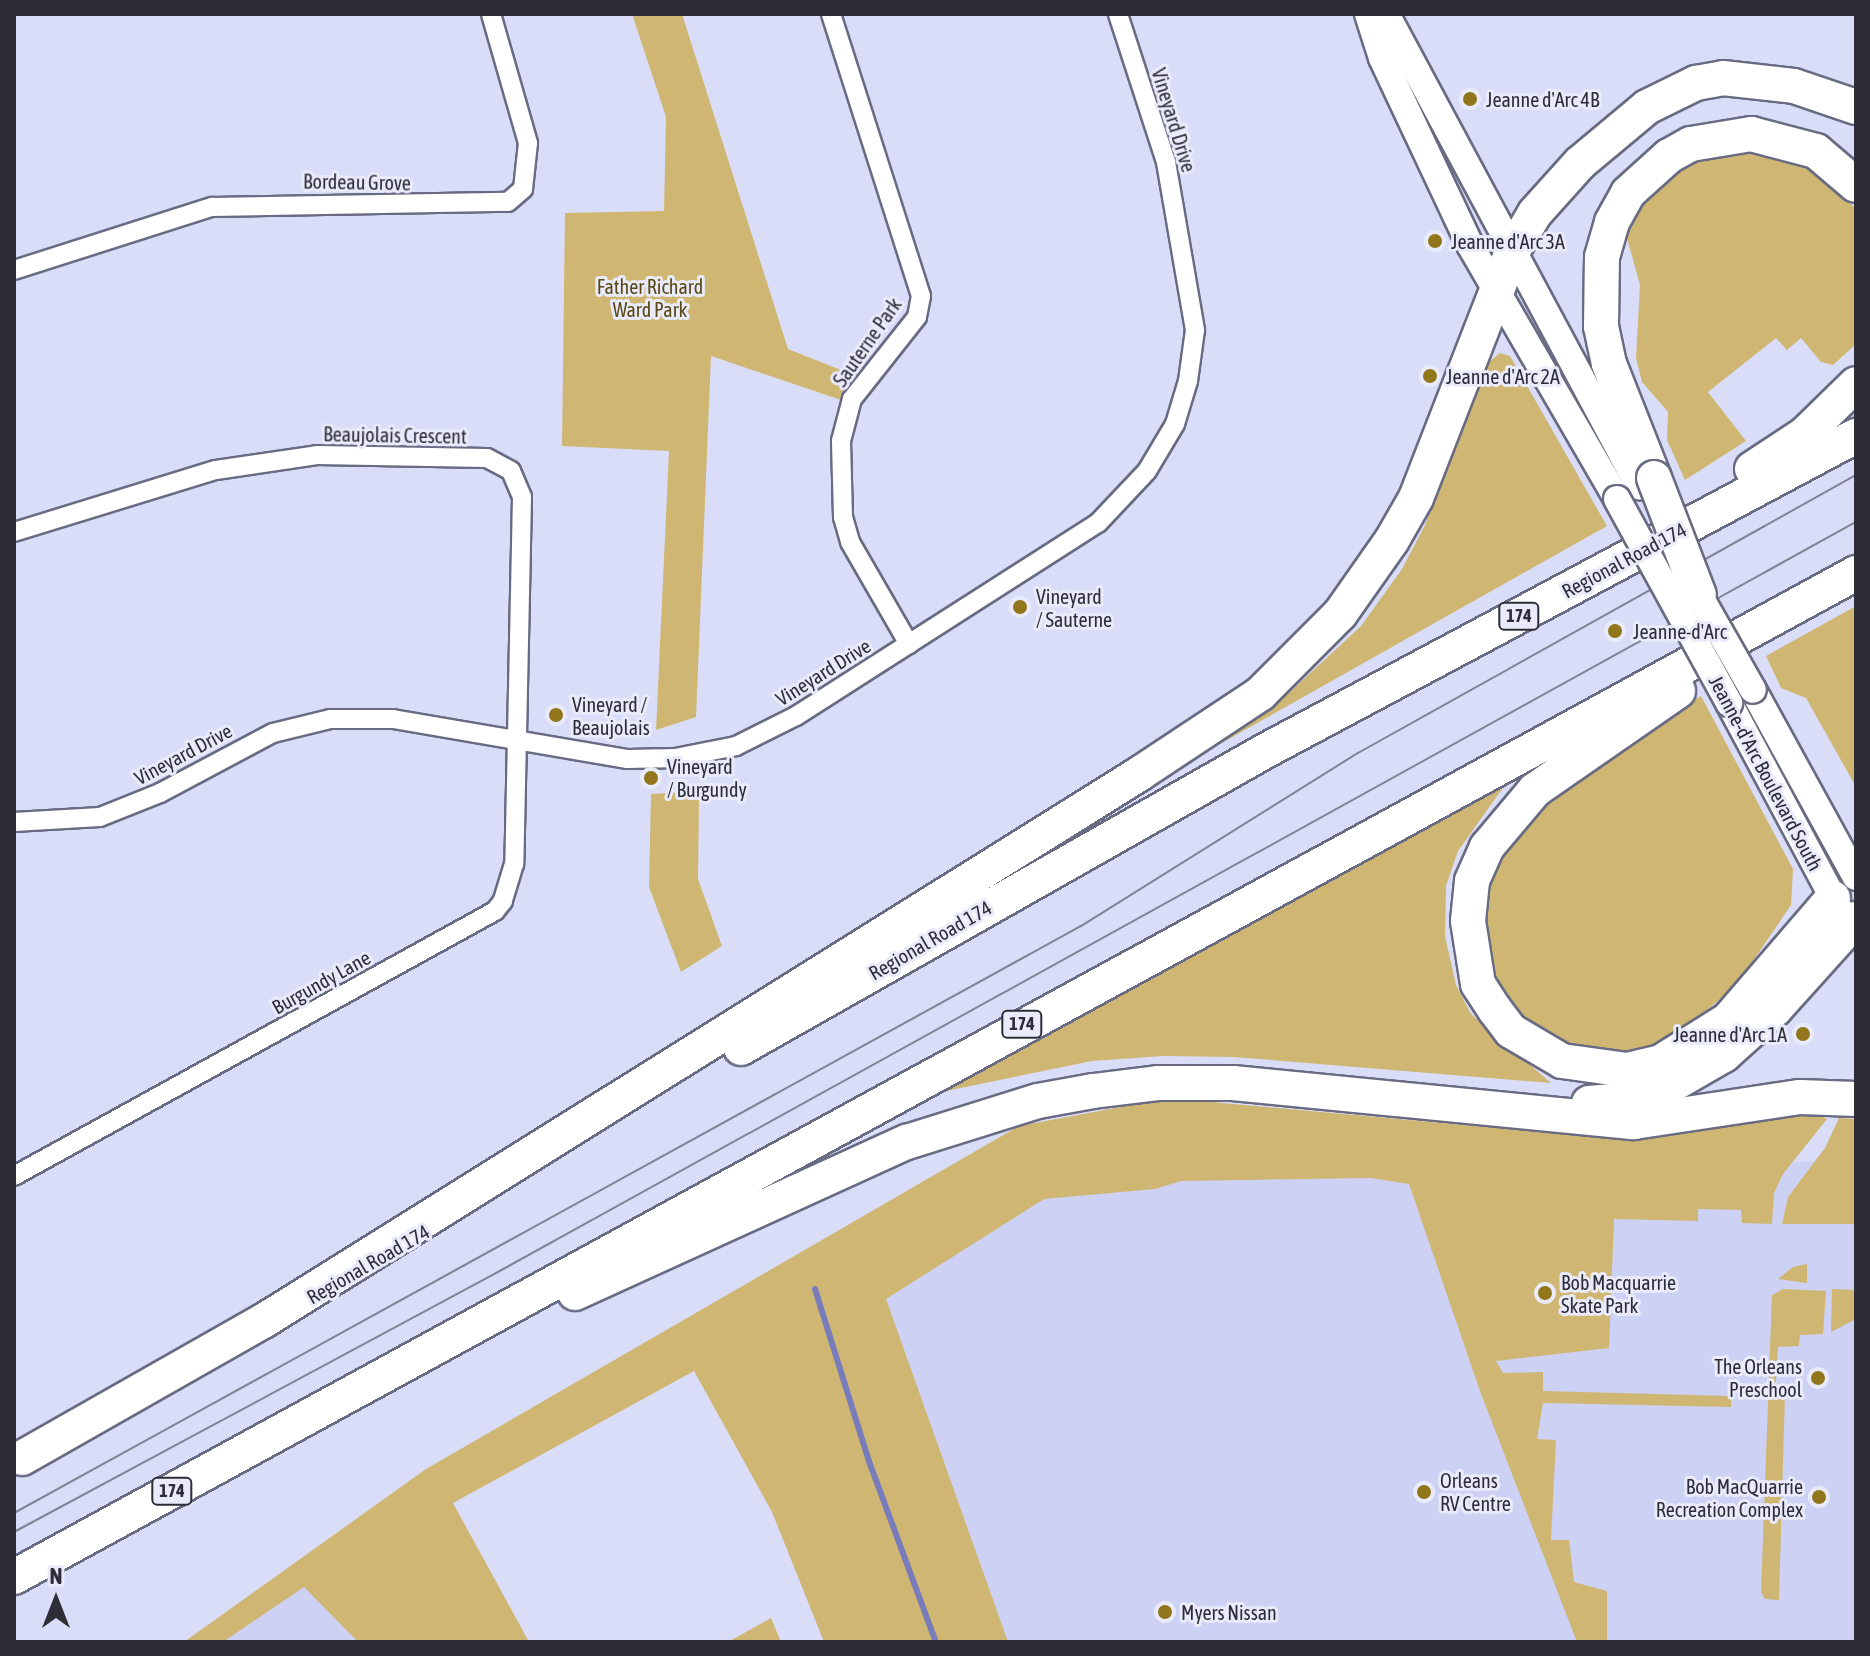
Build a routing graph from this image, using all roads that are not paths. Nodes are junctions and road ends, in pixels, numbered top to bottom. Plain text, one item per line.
1 (491, 14) edge
2 (831, 14) edge
3 (1118, 14) edge
4 (1368, 14) edge
5 (1386, 14) edge
6 (1856, 107) edge
7 (1856, 185) edge
8 (1512, 252) junction
9 (14, 270) edge
10 (1497, 290) junction
11 (1856, 384) edge
12 (1856, 436) edge
13 (1636, 488) junction
14 (14, 532) edge
15 (1856, 573) edge
16 (1856, 583) edge
17 (1688, 601) junction
18 (909, 644) junction
19 (1381, 689) junction
20 (515, 740) junction
21 (14, 822) edge
22 (1850, 912) edge
23 (1856, 1099) edge
24 (1505, 1112) junction
25 (14, 1176) edge
26 (330, 1404) junction
27 (18, 1461) edge
28 (14, 1577) edge

1 - 9 street, Bordeau Grove
2 - 18 street, Sauterne Park
3 - 18 street, Vineyard Drive
4 - 10 main road
5 - 8 main road
6 - 8 highway
7 - 13 highway
8 - 10 highway
8 - 13 main road
10 - 13 main road
10 - 27 highway
11 - 19 highway
12 - 19 highway, Regional Road 174 / 174
13 - 17 highway, bridge
14 - 20 street, Beaujolais Crescent
15 - 26 highway, 174
16 - 22 highway
17 - 22 main road, Jeanne-d'Arc Boulevard South, bridge
17 - 22 main road, Jeanne-d'Arc Boulevard South, bridge
18 - 20 street, Vineyard Drive
19 - 27 highway, Regional Road 174 / 174
20 - 21 street, Vineyard Drive
20 - 25 street, Burgundy Lane
22 - 24 highway
23 - 24 highway
24 - 26 highway
26 - 28 highway, 174

